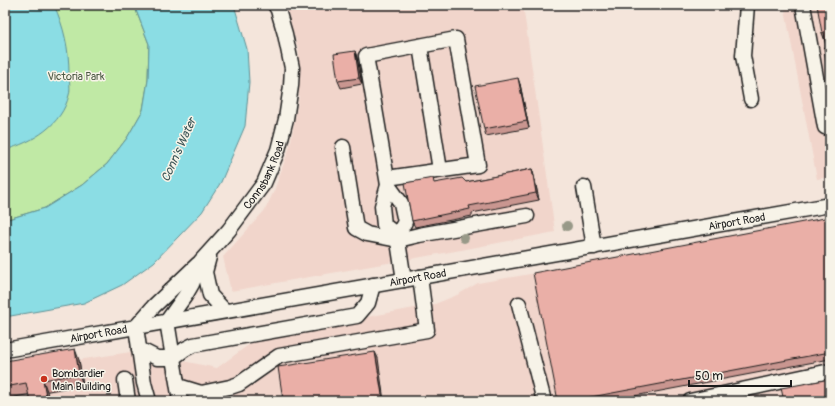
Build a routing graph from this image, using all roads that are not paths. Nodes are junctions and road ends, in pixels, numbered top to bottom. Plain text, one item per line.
1 (746, 5) edge
2 (804, 5) edge
3 (280, 7) edge
4 (420, 46) junction
5 (751, 99) dead end
6 (830, 126) edge
7 (343, 147) dead end
8 (440, 170) junction
9 (388, 182) junction
10 (584, 187) dead end
11 (830, 205) edge
12 (527, 216) dead end
13 (397, 238) junction
14 (594, 247) junction
15 (206, 256) junction
16 (420, 277) junction
17 (404, 280) junction
18 (374, 285) junction
19 (519, 304) dead end
20 (225, 311) junction
21 (167, 321) junction
22 (136, 327) junction
23 (139, 349) junction
24 (5, 350) edge
25 (173, 358) junction
26 (830, 371) edge
27 (124, 380) dead end
28 (178, 386) junction
29 (128, 401) edge
30 (149, 401) edge
31 (180, 401) edge
32 (544, 401) edge
33 (690, 401) edge

1 - 5 street
2 - 6 street
3 - 15 street, Connsbank Road
4 - 8 street
4 - 8 street
4 - 9 street
7 - 13 street
8 - 9 street
9 - 13 street
9 - 13 street
10 - 14 street
11 - 14 street, Airport Road
12 - 13 street
13 - 17 street
14 - 16 street, Airport Road
15 - 20 street
15 - 21 street, Connsbank Road
15 - 22 street
16 - 17 street, Airport Road
16 - 28 street
17 - 18 street, Airport Road
18 - 20 street, Airport Road
18 - 25 street
19 - 32 street
20 - 21 street, Airport Road
21 - 22 street, Airport Road
21 - 25 street
22 - 23 street
22 - 24 street, Airport Road
23 - 25 street
23 - 30 street
25 - 28 street
26 - 33 street
27 - 29 street
28 - 31 street

